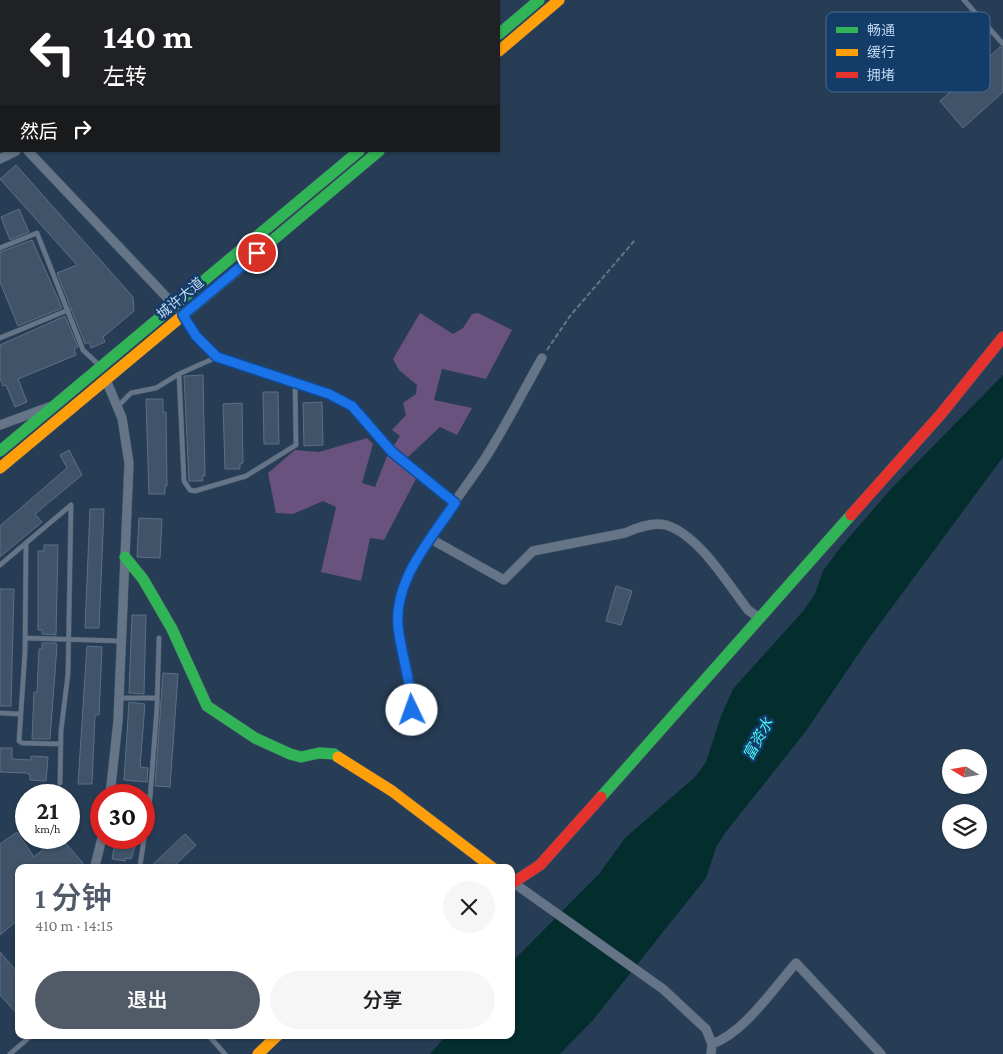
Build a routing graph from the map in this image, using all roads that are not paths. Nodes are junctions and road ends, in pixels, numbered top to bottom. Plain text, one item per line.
1 (539, 0) edge
2 (559, 0) edge
3 (964, 0) edge
4 (975, 12) edge
5 (990, 29) edge
6 (500, 33) edge
7 (1003, 44) edge
8 (500, 50) edge
9 (14, 152) edge
10 (29, 152) edge
11 (358, 152) edge
12 (378, 152) edge
13 (0, 159) edge
14 (0, 248) edge
15 (174, 306) junction
16 (68, 310) junction
17 (183, 315) junction
18 (1003, 337) edge
19 (0, 338) edge
20 (217, 357) junction
21 (542, 358) road end
22 (101, 367) junction
23 (179, 374) junction
24 (106, 380) junction
25 (295, 383) junction
26 (55, 405) junction
27 (118, 406) junction
28 (0, 425) edge
29 (0, 451) edge
30 (0, 468) edge
31 (455, 503) junction
32 (431, 539) junction
33 (26, 543) junction
34 (125, 557) junction
35 (0, 565) edge
36 (759, 618) junction
37 (25, 638) junction
38 (159, 638) dead end
39 (68, 639) junction
40 (121, 641) junction
41 (119, 698) junction
42 (157, 698) junction
43 (0, 713) edge
44 (20, 714) junction
45 (409, 730) dead end
46 (61, 744) junction
47 (60, 782) dead end
48 (111, 784) edge
49 (151, 784) edge
50 (99, 849) edge
51 (142, 849) edge
52 (96, 864) edge
53 (140, 864) edge
54 (488, 864) edge
55 (515, 880) edge
56 (515, 884) edge
57 (27, 1039) edge
58 (212, 1039) edge
59 (274, 1039) edge
60 (712, 1044) junction
61 (10, 1054) edge
62 (225, 1054) edge
63 (258, 1054) edge
64 (710, 1054) edge
65 (881, 1054) edge

1 - 6 street
2 - 8 street
3 - 4 lane
5 - 7 lane
9 - 13 street
10 - 15 street
11 - 15 street, 城许大道
12 - 17 street, 城许大道
14 - 16 lane
15 - 22 street, 城许大道
16 - 19 lane
16 - 22 lane
17 - 20 lane
17 - 24 street, 城许大道
18 - 36 street
20 - 23 lane
20 - 25 lane
21 - 31 street
22 - 26 street, 城许大道
23 - 25 lane
23 - 27 lane
24 - 27 street
24 - 30 street, 城许大道
25 - 31 lane
26 - 28 street
26 - 29 street, 城许大道
27 - 34 street
31 - 32 street
32 - 36 street
32 - 45 street
33 - 35 lane
33 - 37 lane
33 - 39 lane
34 - 40 street
34 - 54 street
36 - 55 street
37 - 39 lane
37 - 44 lane
38 - 42 lane
39 - 40 lane
39 - 46 lane
40 - 41 street
41 - 42 lane
41 - 48 street
42 - 49 lane
43 - 44 lane
44 - 46 lane
46 - 47 lane
50 - 52 street
51 - 53 lane
56 - 60 street
57 - 61 lane
58 - 62 lane
59 - 63 street
60 - 64 street
60 - 65 street

